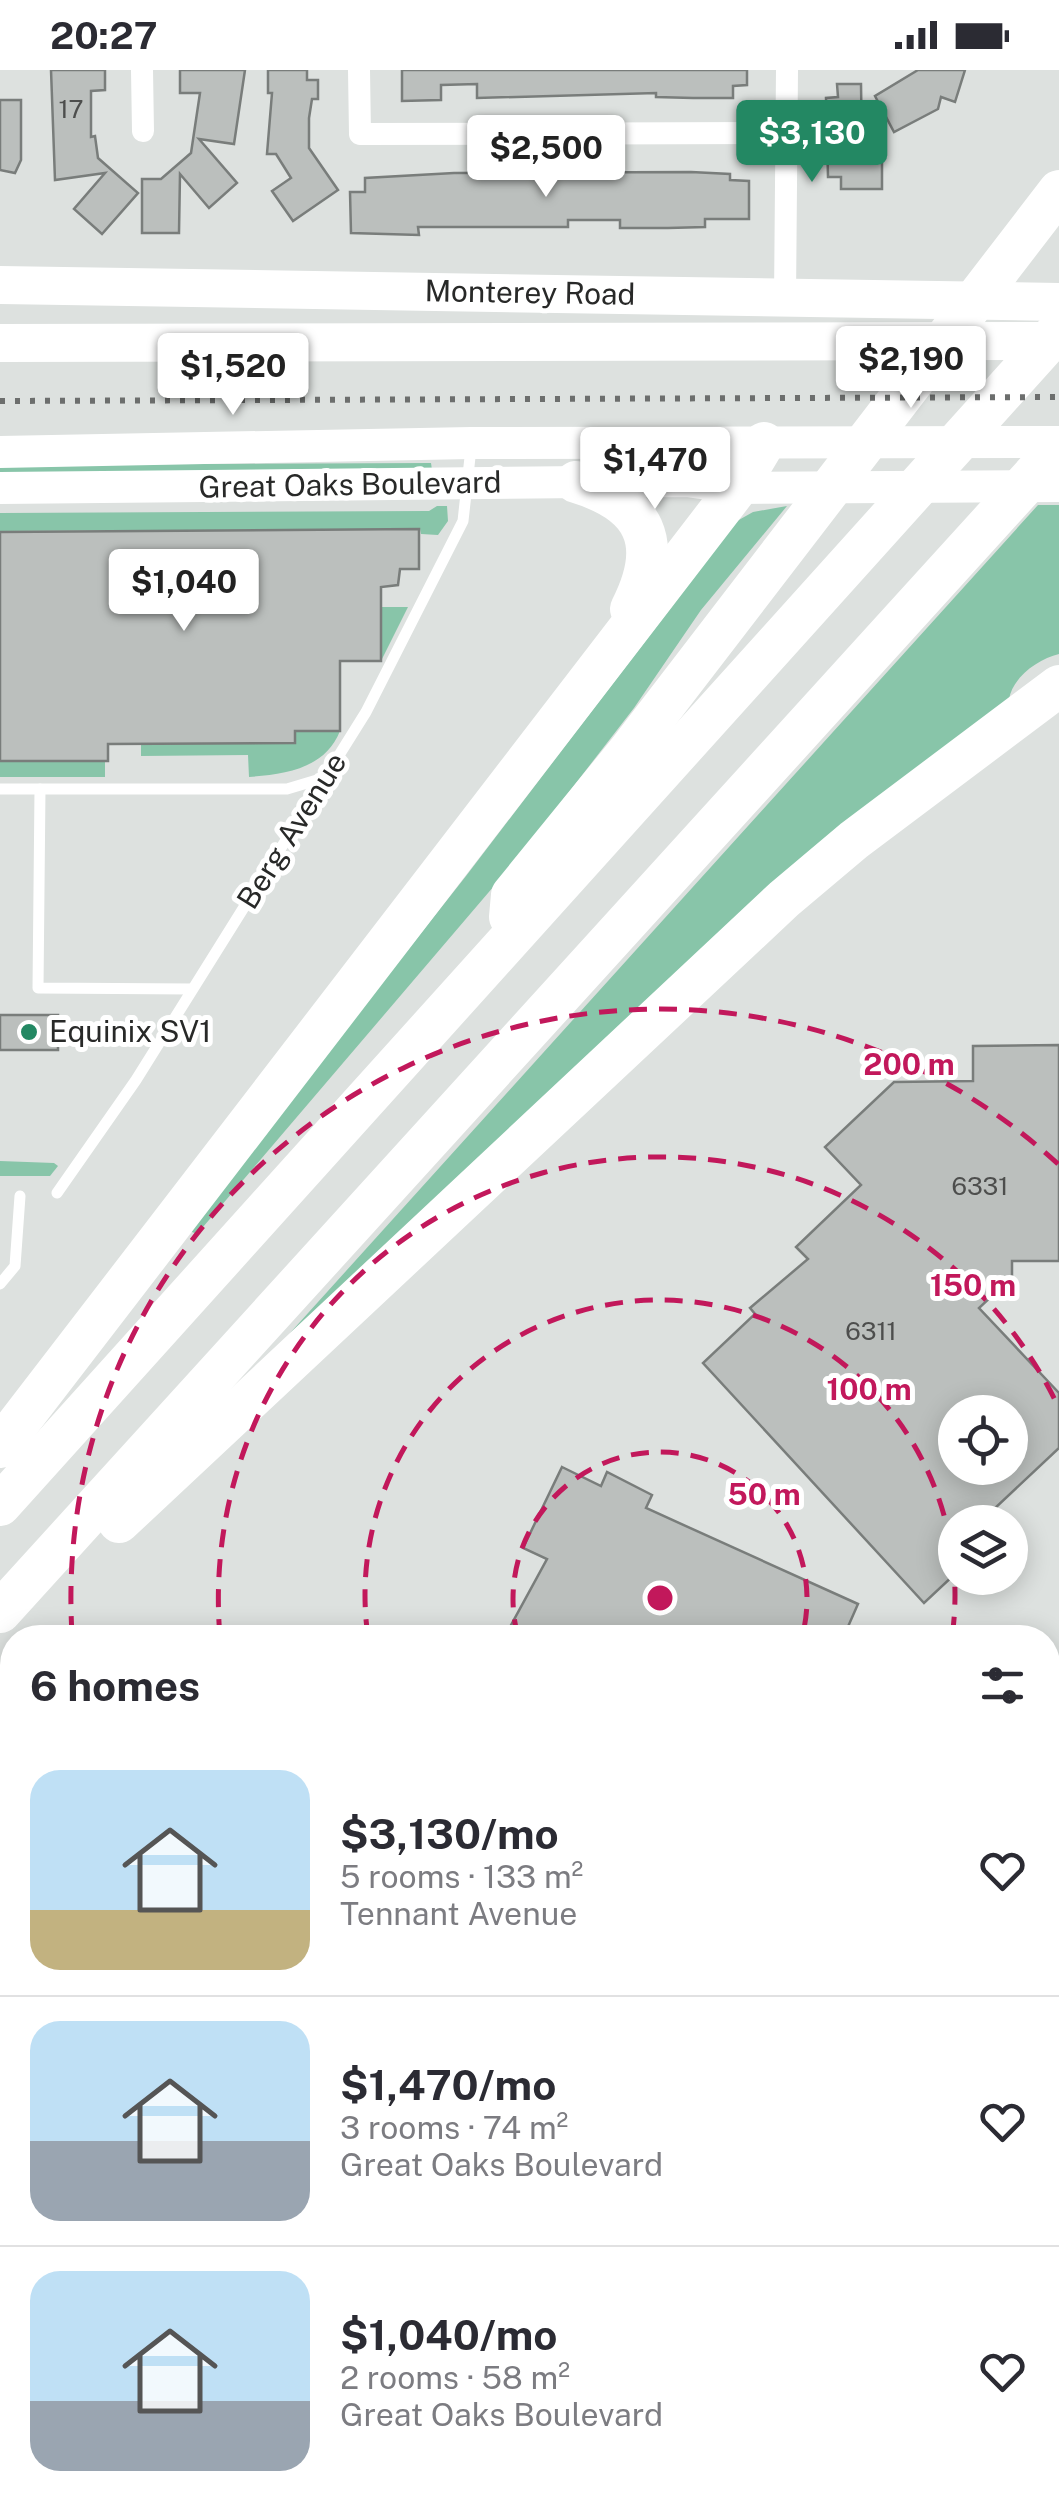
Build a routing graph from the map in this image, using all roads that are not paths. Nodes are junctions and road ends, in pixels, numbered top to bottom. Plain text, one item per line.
1 (142, 70) edge
2 (360, 70) edge
3 (787, 70) edge
4 (143, 131) dead end
5 (786, 133) junction
6 (1059, 190) edge
7 (0, 285) edge
8 (785, 299) junction
9 (1059, 302) edge
10 (1059, 330) edge
11 (1059, 341) edge
12 (0, 344) edge
13 (764, 443) junction
14 (471, 444) junction
15 (1059, 444) edge
16 (0, 452) edge
17 (576, 482) junction
18 (470, 484) junction
19 (1059, 486) edge
20 (0, 488) edge
21 (737, 488) junction
22 (605, 658) junction
23 (1059, 686) edge
24 (327, 778) junction
25 (0, 789) edge
26 (40, 789) junction
27 (508, 941) junction
28 (192, 989) junction
29 (57, 1193) dead end
30 (20, 1196) dead end
31 (0, 1284) edge
32 (0, 1447) edge
33 (0, 1504) edge
34 (8, 1603) edge

1 - 4 street
2 - 5 street
3 - 5 street
5 - 8 street
6 - 27 highway
7 - 8 main road, Monterey Road
8 - 9 main road, Monterey Road
10 - 27 highway
11 - 12 main road, Monterey Road
13 - 14 main road, Great Oaks Boulevard
13 - 15 main road, Great Oaks Boulevard
13 - 21 highway
14 - 16 main road, Great Oaks Boulevard
14 - 18 lane, Berg Avenue
15 - 34 highway
17 - 18 main road, Great Oaks Boulevard
17 - 21 main road, Great Oaks Boulevard
17 - 22 highway
18 - 20 main road, Great Oaks Boulevard
18 - 24 lane, Berg Avenue
19 - 21 main road, Great Oaks Boulevard
21 - 22 highway
22 - 32 highway
23 - 34 highway
24 - 26 lane
24 - 28 lane, Berg Avenue
25 - 26 lane
26 - 28 lane
27 - 33 highway
28 - 29 lane, Berg Avenue
30 - 31 lane

